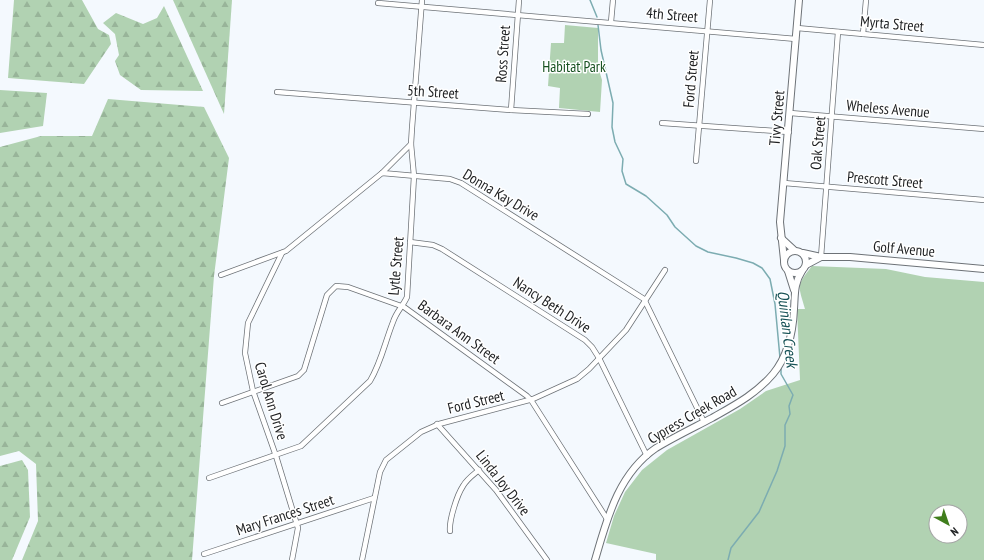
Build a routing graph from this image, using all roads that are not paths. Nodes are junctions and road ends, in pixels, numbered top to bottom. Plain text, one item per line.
1 (422, 0) edge
2 (519, 0) edge
3 (613, 0) edge
4 (710, 0) edge
5 (799, 0) edge
6 (866, 0) edge
7 (378, 3) dead end
8 (421, 6) junction
9 (518, 14) junction
10 (611, 22) junction
11 (797, 28) junction
12 (707, 30) junction
13 (838, 32) junction
14 (863, 34) junction
15 (796, 39) junction
16 (984, 45) edge
17 (277, 92) dead end
18 (414, 103) junction
19 (511, 110) junction
20 (790, 113) junction
21 (588, 114) dead end
22 (832, 116) junction
23 (662, 123) dead end
24 (699, 126) junction
25 (984, 129) edge
26 (789, 132) junction
27 (411, 144) junction
28 (696, 161) dead end
29 (382, 173) junction
30 (414, 176) junction
31 (784, 183) junction
32 (826, 187) junction
33 (984, 200) edge
34 (781, 238) junction
35 (410, 242) junction
36 (794, 250) junction
37 (282, 253) junction
38 (803, 253) junction
39 (821, 257) junction
40 (784, 260) junction
41 (806, 265) junction
42 (984, 269) edge
43 (665, 270) dead end
44 (788, 270) junction
45 (802, 271) junction
46 (221, 275) dead end
47 (794, 292) junction
48 (645, 300) junction
49 (402, 306) junction
50 (599, 358) junction
51 (253, 391) junction
52 (531, 400) junction
53 (222, 403) dead end
54 (704, 422) junction
55 (437, 424) junction
56 (276, 456) junction
57 (647, 456) junction
58 (479, 470) junction
59 (209, 478) dead end
60 (374, 498) junction
61 (607, 519) junction
62 (297, 524) junction
63 (450, 531) dead end
64 (204, 554) dead end
65 (292, 560) edge
66 (362, 560) edge
67 (547, 560) edge
68 (595, 560) edge

1 - 8 street, Lytle Street
2 - 9 street, Ross Street
3 - 10 street
4 - 12 street, Ford Street
5 - 11 main road, Tivy Street
6 - 14 street
7 - 8 street, 4th Street
8 - 9 street, 4th Street
8 - 18 street, Lytle Street
9 - 10 street, 4th Street
9 - 19 street, Ross Street
10 - 12 street, 4th Street
11 - 13 street, Myrta Street
11 - 15 main road, Tivy Street
12 - 15 street, 4th Street
12 - 24 street, Ford Street
13 - 14 street, Myrta Street
13 - 22 street, Oak Street
14 - 16 street, Myrta Street
15 - 20 main road, Tivy Street
17 - 18 street, 5th Street
18 - 19 street, 5th Street
18 - 27 street, Lytle Street
19 - 21 street, 5th Street
20 - 22 street, Wheless Avenue
20 - 26 main road, Tivy Street
22 - 25 street, Wheless Avenue
22 - 32 street, Oak Street
23 - 24 street
24 - 26 street
24 - 28 street, Ford Street
26 - 31 main road, Tivy Street
27 - 29 street
27 - 30 street, Lytle Street
29 - 30 street, Donna Kay Drive
29 - 37 street
30 - 35 street, Lytle Street
30 - 48 street, Donna Kay Drive
31 - 32 street, Prescott Street
31 - 34 main road, Tivy Street
32 - 33 street, Prescott Street
32 - 39 street, Oak Street
34 - 36 main road
34 - 40 main road, Tivy Street
35 - 49 street, Lytle Street
35 - 50 street, Nancy Beth Drive
36 - 38 main road
36 - 40 main road
37 - 46 street
37 - 51 street, Carol Ann Drive
38 - 39 main road, Golf Avenue
38 - 41 main road
39 - 41 main road, Golf Avenue
39 - 42 main road, Golf Avenue
40 - 44 main road
41 - 45 main road
43 - 48 street, Ford Street
44 - 45 main road
44 - 47 main road, Cypress Creek Road
45 - 47 main road, Cypress Creek Road
47 - 54 main road, Cypress Creek Road
48 - 50 street, Ford Street
48 - 54 street
49 - 51 street, Barbara Ann Street
49 - 52 street, Barbara Ann Street
49 - 56 street, Lytle Street
50 - 52 street, Ford Street
50 - 57 street, Nancy Beth Drive
51 - 53 street, Barbara Ann Street
51 - 56 street, Carol Ann Drive
52 - 55 street, Ford Street
52 - 61 street, Barbara Ann Street
54 - 57 main road, Cypress Creek Road
55 - 58 street, Linda Joy Drive
55 - 60 street, Ford Street
56 - 59 street, Lytle Street
56 - 62 street, Carol Ann Drive
57 - 61 main road, Cypress Creek Road
58 - 63 street
58 - 67 street, Linda Joy Drive
60 - 62 street, Mary Frances Street
60 - 66 street, Ford Street
61 - 68 main road, Cypress Creek Road
62 - 64 street, Mary Frances Street
62 - 65 street, Carol Ann Drive

